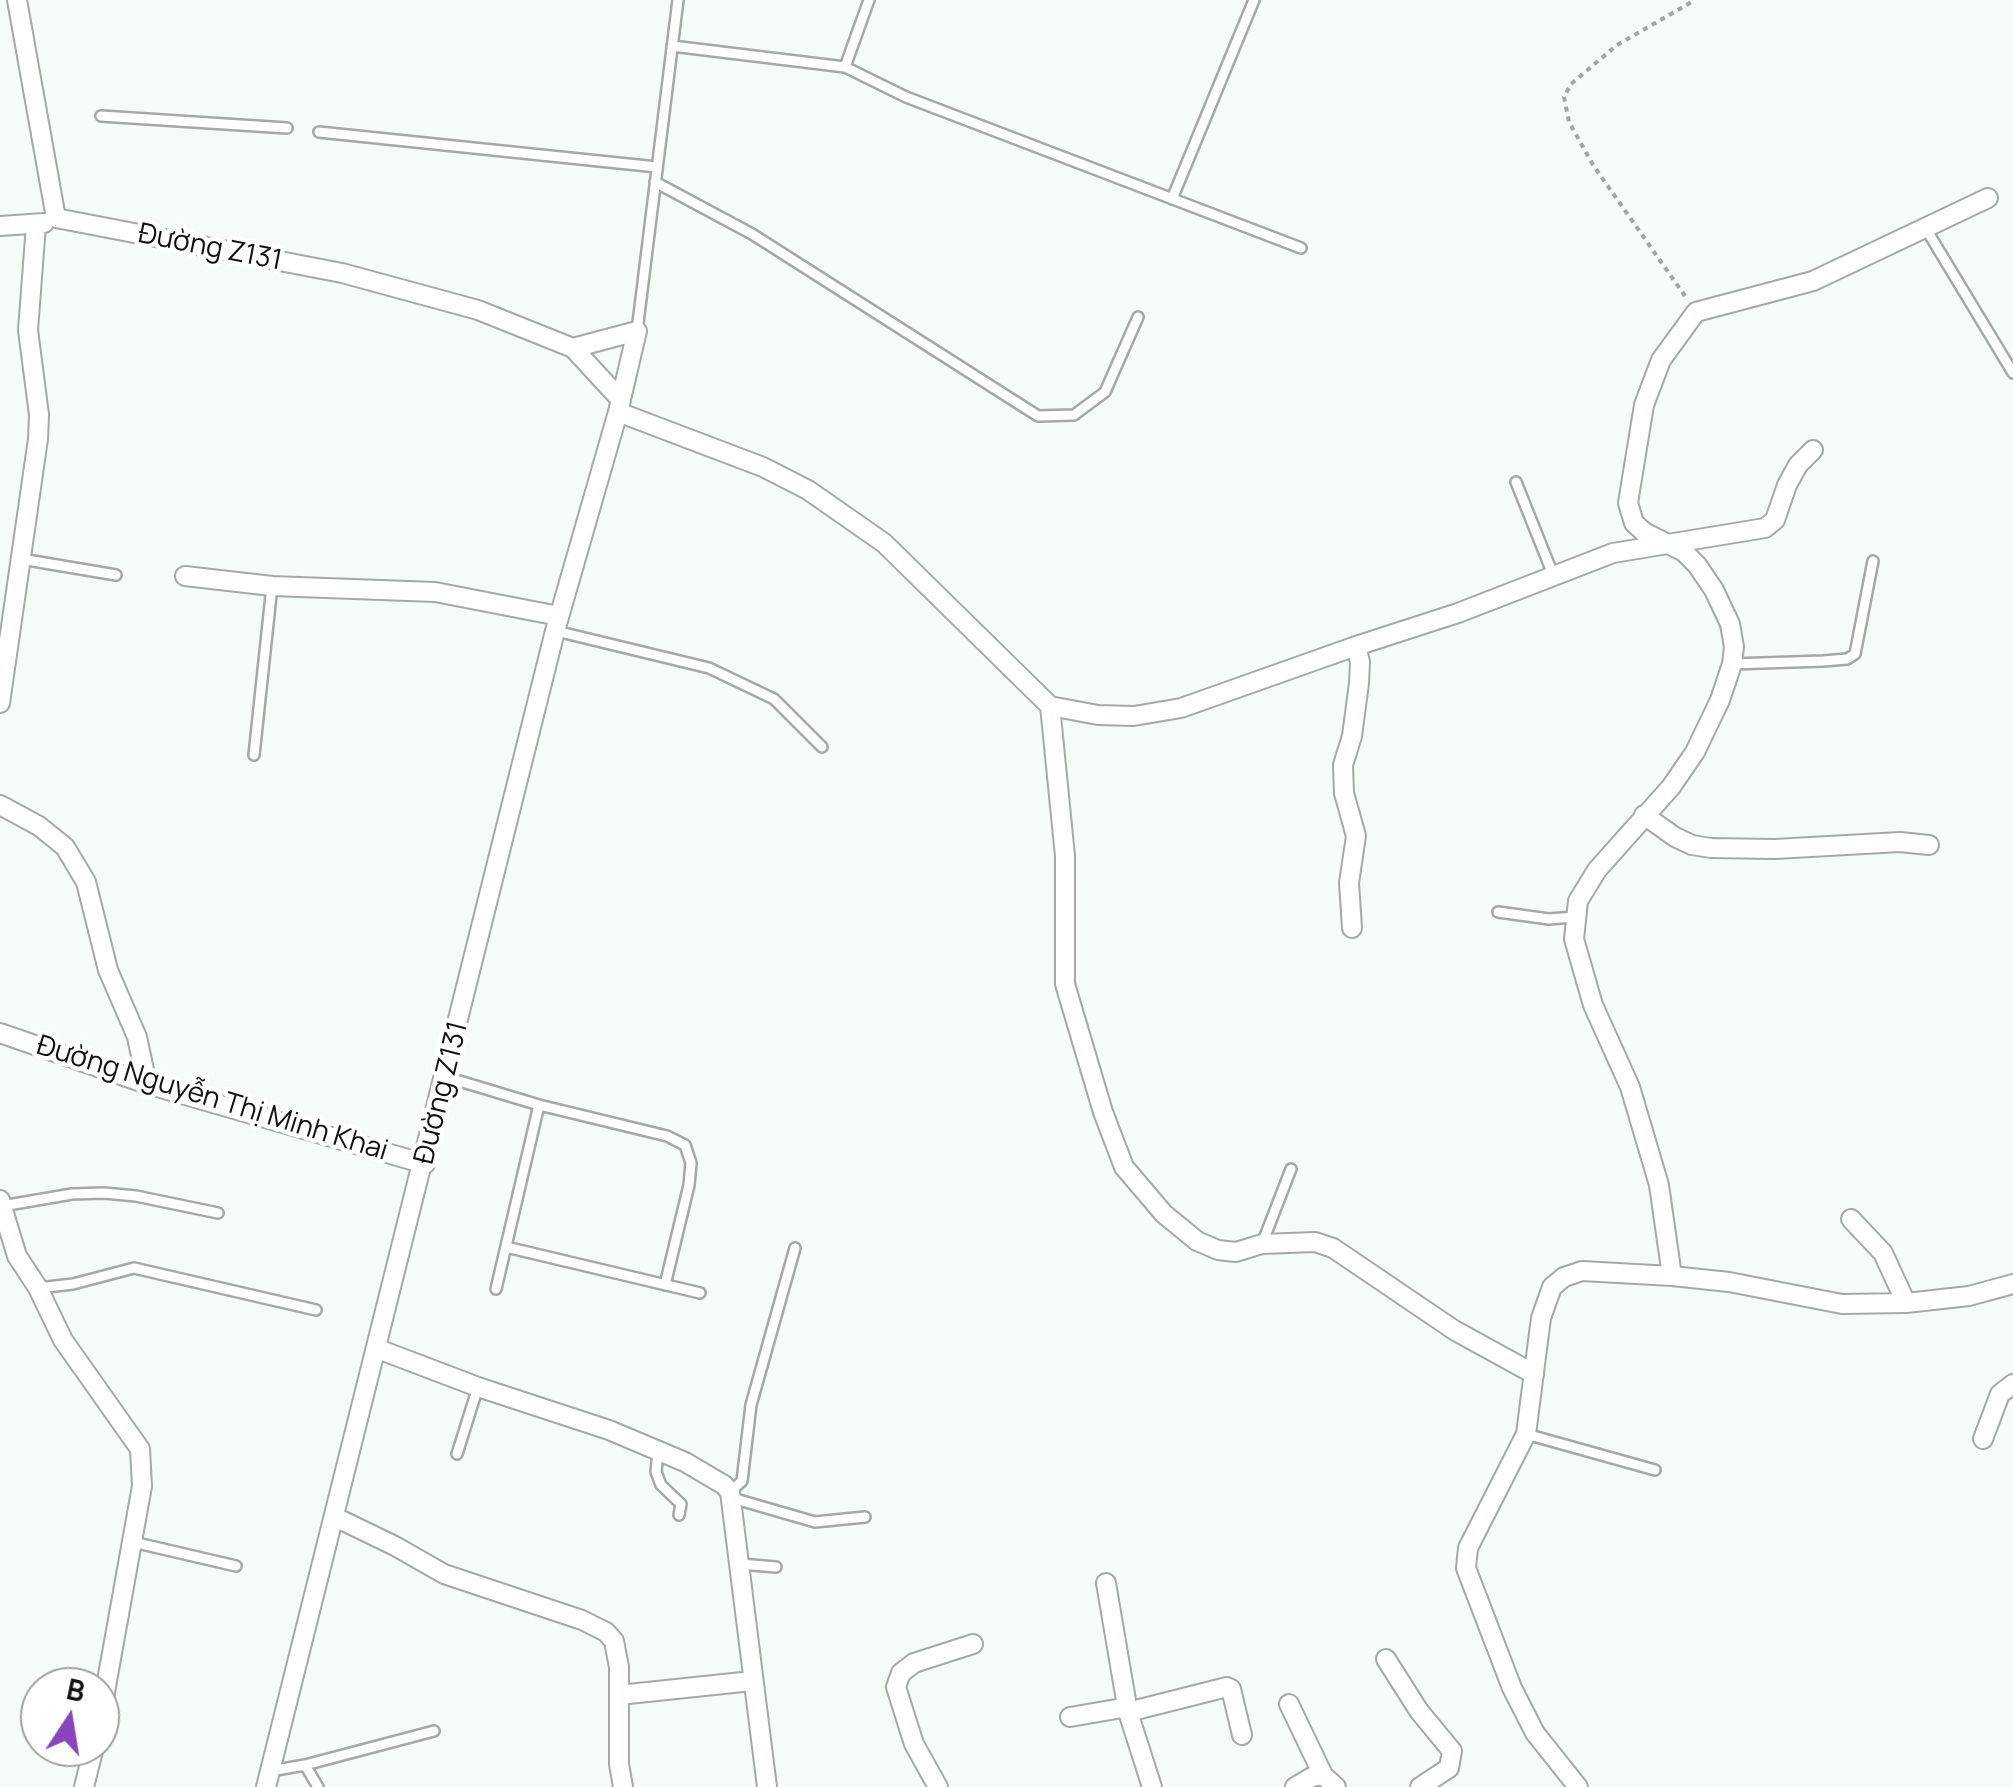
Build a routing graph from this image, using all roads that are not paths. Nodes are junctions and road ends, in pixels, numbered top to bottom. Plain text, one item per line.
1 (18, 0) edge
2 (678, 0) edge
3 (869, 0) edge
4 (1254, 0) edge
5 (672, 46) junction
6 (846, 67) junction
7 (101, 116) dead end
8 (287, 128) dead end
9 (319, 132) dead end
10 (657, 167) junction
11 (655, 182) junction
12 (1988, 198) dead end
13 (1172, 199) junction
14 (56, 218) junction
15 (36, 225) junction
16 (0, 226) edge
17 (1926, 229) junction
18 (1301, 248) dead end
19 (1138, 317) dead end
20 (637, 331) junction
21 (573, 348) junction
22 (2013, 373) edge
23 (619, 406) junction
24 (1813, 450) dead end
25 (1516, 482) dead end
26 (1669, 543) junction
27 (21, 559) junction
28 (1873, 560) dead end
29 (116, 575) dead end
30 (184, 576) dead end
31 (1554, 577) junction
32 (272, 586) junction
33 (557, 624) junction
34 (1356, 646) junction
35 (1732, 664) junction
36 (2, 669) edge
37 (0, 703) edge
38 (1050, 706) junction
39 (822, 747) dead end
40 (254, 754) dead end
41 (0, 805) edge
42 (1644, 815) junction
43 (1929, 846) dead end
44 (1498, 912) dead end
45 (1574, 917) junction
46 (1352, 928) dead end
47 (0, 1033) edge
48 (446, 1077) junction
49 (147, 1084) junction
50 (540, 1105) junction
51 (424, 1164) junction
52 (1292, 1169) dead end
53 (1, 1203) edge
54 (218, 1213) dead end
55 (1851, 1219) dead end
56 (1262, 1244) junction
57 (506, 1248) junction
58 (796, 1248) dead end
59 (1672, 1276) junction
60 (665, 1284) junction
61 (2013, 1284) edge
62 (38, 1288) junction
63 (496, 1289) dead end
64 (700, 1293) dead end
65 (1906, 1303) junction
66 (316, 1310) dead end
67 (378, 1348) junction
68 (1534, 1374) junction
69 (2013, 1384) edge
70 (478, 1387) junction
71 (1526, 1434) junction
72 (1984, 1439) dead end
73 (658, 1451) junction
74 (457, 1454) dead end
75 (1655, 1470) dead end
76 (730, 1495) junction
77 (678, 1515) dead end
78 (864, 1516) dead end
79 (335, 1517) junction
80 (131, 1542) junction
81 (737, 1564) junction
82 (236, 1566) dead end
83 (776, 1567) dead end
84 (1106, 1584) dead end
85 (972, 1644) dead end
86 (1386, 1659) dead end
87 (109, 1667) edge
88 (752, 1681) junction
89 (619, 1695) junction
90 (1289, 1704) dead end
91 (1128, 1709) junction
92 (1070, 1716) dead end
93 (434, 1731) dead end
94 (1242, 1734) dead end
95 (305, 1766) junction
96 (268, 1779) edge
97 (1329, 1781) edge
98 (318, 1787) edge
99 (623, 1787) edge
100 (768, 1787) edge
101 (938, 1787) edge
102 (1152, 1787) edge
103 (1295, 1787) edge
104 (1420, 1787) edge
105 (1578, 1787) edge

1 - 14 street
2 - 5 lane
3 - 6 lane
4 - 13 lane
5 - 6 lane
5 - 10 lane
6 - 13 lane
7 - 8 lane
9 - 10 lane
10 - 11 lane
11 - 19 lane
11 - 20 lane
12 - 17 street
13 - 18 lane
14 - 15 street
14 - 21 street, Đường Z131
15 - 16 street
15 - 27 street
17 - 22 lane
17 - 26 street
20 - 21 street
20 - 23 street, Đường Z131
21 - 23 street
23 - 33 street, Đường Z131
23 - 38 street
24 - 26 street
25 - 31 lane
26 - 31 street
26 - 35 street
27 - 29 lane
27 - 36 street
28 - 35 lane
30 - 32 street
31 - 34 street
32 - 33 street
32 - 40 lane
33 - 39 lane
33 - 48 street, Đường Z131
34 - 38 street
34 - 46 street
35 - 42 street
36 - 37 street
38 - 56 street
41 - 49 street
42 - 43 street
42 - 45 street
44 - 45 lane
45 - 59 street
47 - 49 street, Đường Nguyễn Thị Minh Khai
48 - 50 lane
48 - 51 street, Đường Z131
49 - 51 street, Đường Nguyễn Thị Minh Khai
50 - 57 lane
50 - 60 lane
51 - 67 street, Đường Z131
52 - 56 lane
53 - 54 lane
53 - 62 street
55 - 65 street
56 - 68 street
57 - 60 lane
57 - 63 lane
58 - 76 lane
59 - 65 street
59 - 68 street
60 - 64 lane
61 - 65 street
62 - 66 lane
62 - 80 street
67 - 70 street
67 - 79 street, Đường Z131
68 - 71 street
69 - 72 street
70 - 73 street
70 - 74 lane
71 - 75 lane
71 - 105 street
73 - 76 street
73 - 77 lane
76 - 78 lane
76 - 81 street
79 - 89 street
79 - 96 street, Đường Z131
80 - 82 lane
80 - 87 street
81 - 83 lane
81 - 88 street
84 - 91 street
85 - 101 street
86 - 104 street
88 - 89 street
88 - 100 street
89 - 99 street
90 - 97 street
91 - 92 street
91 - 94 street
91 - 102 street
93 - 95 lane
95 - 96 lane
95 - 98 lane
97 - 103 street

